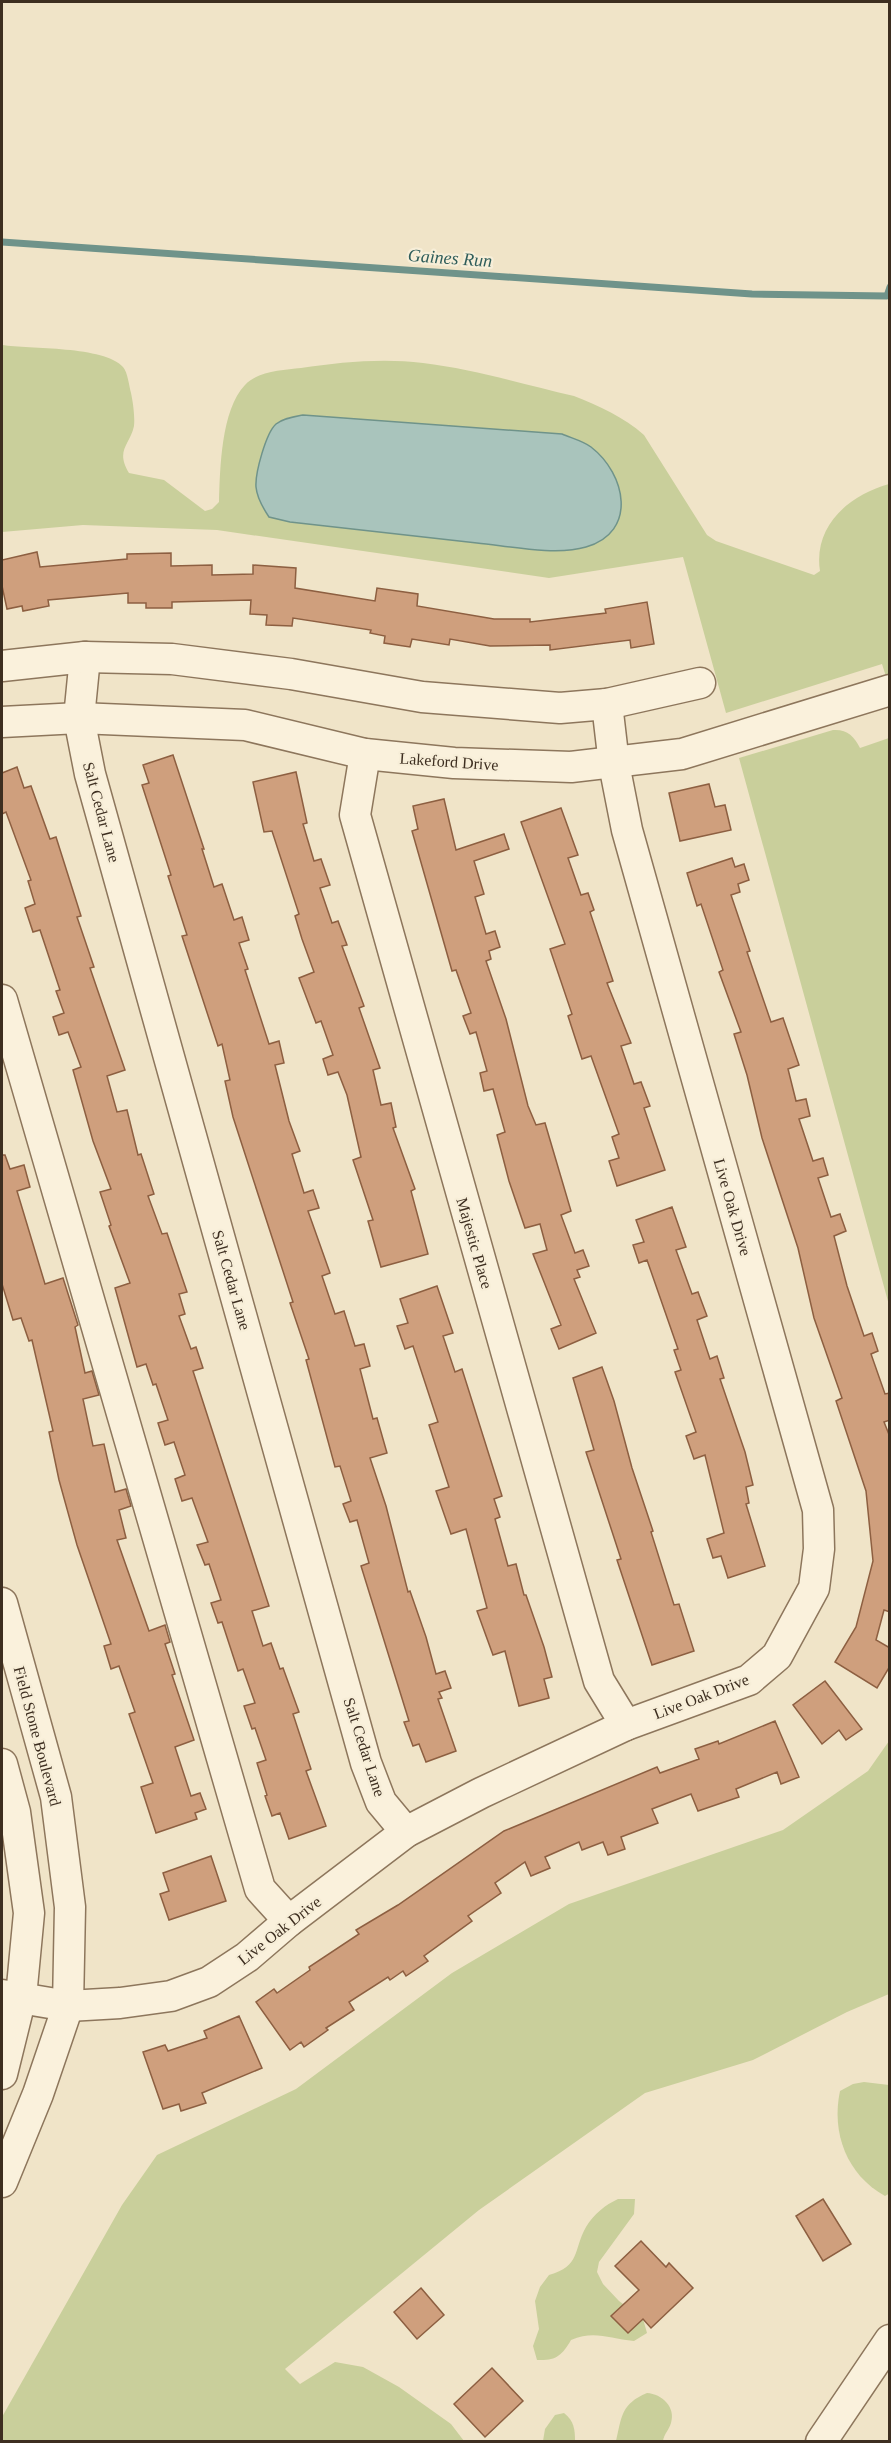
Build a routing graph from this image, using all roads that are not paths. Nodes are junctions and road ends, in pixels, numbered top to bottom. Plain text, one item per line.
1 (86, 657) junction
2 (2, 666) edge
3 (700, 683) dead end
4 (890, 690) edge
5 (607, 704) junction
6 (79, 718) junction
7 (2, 722) edge
8 (365, 754) junction
9 (614, 764) junction
10 (2, 1000) edge
11 (2, 1603) edge
12 (626, 1725) junction
13 (2, 1764) edge
14 (406, 1832) junction
15 (290, 1921) junction
16 (11, 1996) edge
17 (68, 2006) junction
18 (2, 2074) edge
19 (2, 2182) edge
20 (890, 2340) edge
21 (820, 2442) edge

1 - 2 street
1 - 5 street
1 - 6 street, Salt Cedar Lane
3 - 5 street
4 - 9 street, Lakeford Drive
5 - 9 street, Live Oak Drive
6 - 7 street, Lakeford Drive
6 - 8 street, Lakeford Drive
6 - 14 street, Salt Cedar Lane
8 - 9 street, Lakeford Drive
8 - 12 street, Majestic Place
9 - 12 street, Live Oak Drive
10 - 15 street
11 - 17 street, Field Stone Boulevard
12 - 14 street, Live Oak Drive
13 - 16 street
14 - 15 street, Live Oak Drive
15 - 17 street, Live Oak Drive
16 - 17 street, Live Oak Drive
16 - 18 street
17 - 19 street, Field Stone Boulevard
20 - 21 street

